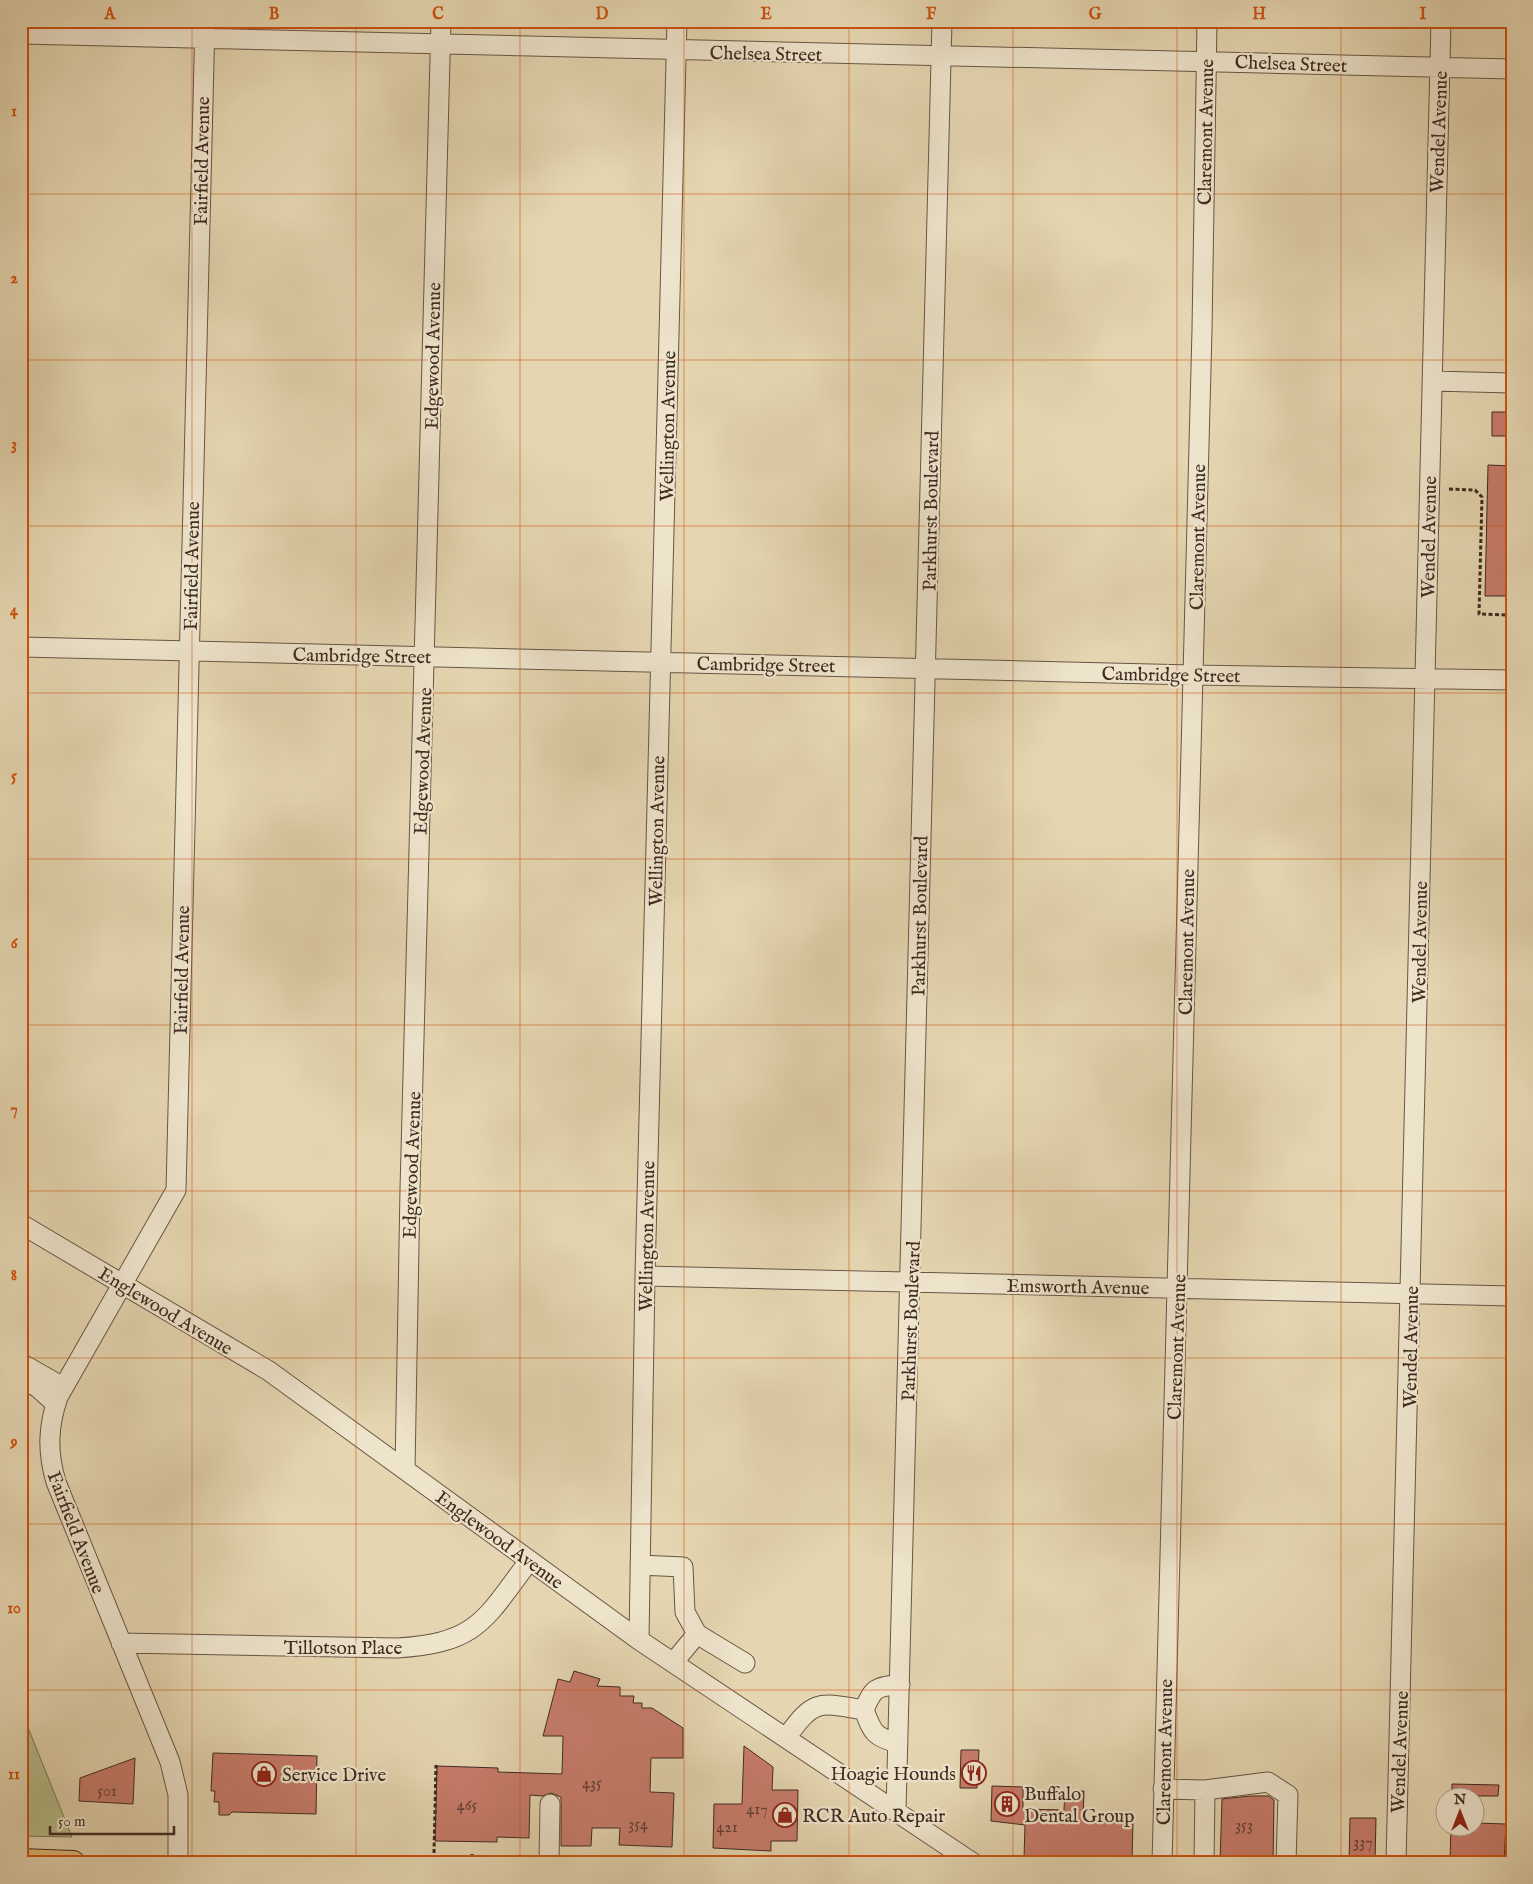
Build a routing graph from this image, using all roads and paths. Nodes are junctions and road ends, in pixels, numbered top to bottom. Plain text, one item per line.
1 (441, 21) edge
2 (676, 21) edge
3 (942, 21) edge
4 (1207, 21) edge
5 (1441, 21) edge
6 (204, 30) edge
7 (21, 34) edge
8 (440, 45) junction
9 (676, 51) junction
10 (941, 57) junction
11 (1206, 60) junction
12 (1440, 68) junction
13 (1512, 69) edge
14 (1432, 381) junction
15 (1512, 383) edge
16 (1449, 489) dead end
17 (1509, 599) dead end
18 (1508, 615) junction
19 (21, 647) edge
20 (189, 651) junction
21 (425, 656) junction
22 (1508, 661) dead end
23 (661, 662) junction
24 (926, 668) junction
25 (1193, 675) junction
26 (1426, 677) junction
27 (1512, 680) edge
28 (21, 1224) edge
29 (645, 1276) junction
30 (911, 1282) junction
31 (122, 1284) junction
32 (1178, 1288) junction
33 (1412, 1294) junction
34 (1512, 1296) edge
35 (21, 1362) edge
36 (21, 1378) edge
37 (64, 1387) junction
38 (56, 1404) junction
39 (405, 1470) junction
40 (529, 1562) junction
41 (640, 1565) junction
42 (697, 1634) junction
43 (639, 1640) junction
44 (121, 1643) junction
45 (673, 1663) junction
46 (745, 1663) dead end
47 (900, 1685) junction
48 (864, 1710) junction
49 (786, 1738) junction
50 (898, 1743) junction
51 (436, 1765) dead end
52 (1163, 1789) junction
53 (1205, 1790) junction
54 (550, 1804) dead end
55 (896, 1811) junction
56 (434, 1852) dead end
57 (21, 1861) edge
58 (74, 1863) edge
59 (178, 1863) edge
60 (549, 1863) edge
61 (973, 1863) edge
62 (1162, 1863) edge
63 (1204, 1863) edge
64 (1286, 1863) edge
65 (1396, 1863) edge

1 - 8 street, Edgewood Avenue
2 - 9 street, Wellington Avenue
3 - 10 street, Parkhurst Boulevard
4 - 11 street, Claremont Avenue
5 - 12 street, Wendel Avenue
6 - 7 street, Chelsea Street
6 - 8 street, Chelsea Street
6 - 20 street, Fairfield Avenue
8 - 9 street, Chelsea Street
8 - 21 street, Edgewood Avenue
9 - 10 street, Chelsea Street
9 - 23 street, Wellington Avenue
10 - 11 street, Chelsea Street
10 - 24 street, Parkhurst Boulevard
11 - 12 street, Chelsea Street
11 - 25 street, Claremont Avenue
12 - 13 street, Chelsea Street
12 - 14 street, Wendel Avenue
14 - 15 street
14 - 26 street, Wendel Avenue
16 - 18 path
17 - 18 path
18 - 22 path
19 - 20 street, Cambridge Street
20 - 21 street, Cambridge Street
20 - 31 street, Fairfield Avenue
21 - 23 street, Cambridge Street
21 - 39 street, Edgewood Avenue
23 - 24 street, Cambridge Street
23 - 29 street, Wellington Avenue
24 - 25 street, Cambridge Street
24 - 30 street, Parkhurst Boulevard
25 - 26 street, Cambridge Street
25 - 32 street, Claremont Avenue
26 - 27 street, Cambridge Street
26 - 33 street, Wendel Avenue
28 - 31 street, Englewood Avenue
29 - 30 street, Emsworth Avenue
29 - 41 street, Wellington Avenue
30 - 32 street, Emsworth Avenue
30 - 47 street, Parkhurst Boulevard
31 - 37 street, Fairfield Avenue
31 - 39 street, Englewood Avenue
32 - 33 street, Emsworth Avenue
32 - 52 street, Claremont Avenue
33 - 34 street, Emsworth Avenue
33 - 65 street, Wendel Avenue
35 - 37 street
36 - 38 street
37 - 38 street, Fairfield Avenue
38 - 44 street, Fairfield Avenue
39 - 40 street, Englewood Avenue
40 - 43 street, Englewood Avenue
40 - 44 street, Tillotson Place
41 - 42 street
41 - 43 street, Wellington Avenue
42 - 45 street
42 - 46 street
43 - 45 street, Englewood Avenue
44 - 59 street, Fairfield Avenue
45 - 49 street, Englewood Avenue
47 - 48 street
47 - 50 street, Parkhurst Boulevard
48 - 49 street
48 - 50 street
49 - 55 street, Englewood Avenue
50 - 55 street, Parkhurst Boulevard
51 - 56 path
52 - 53 street
52 - 62 street, Claremont Avenue
53 - 63 street
53 - 64 street
54 - 60 street
55 - 61 street, Englewood Avenue
57 - 58 main road

